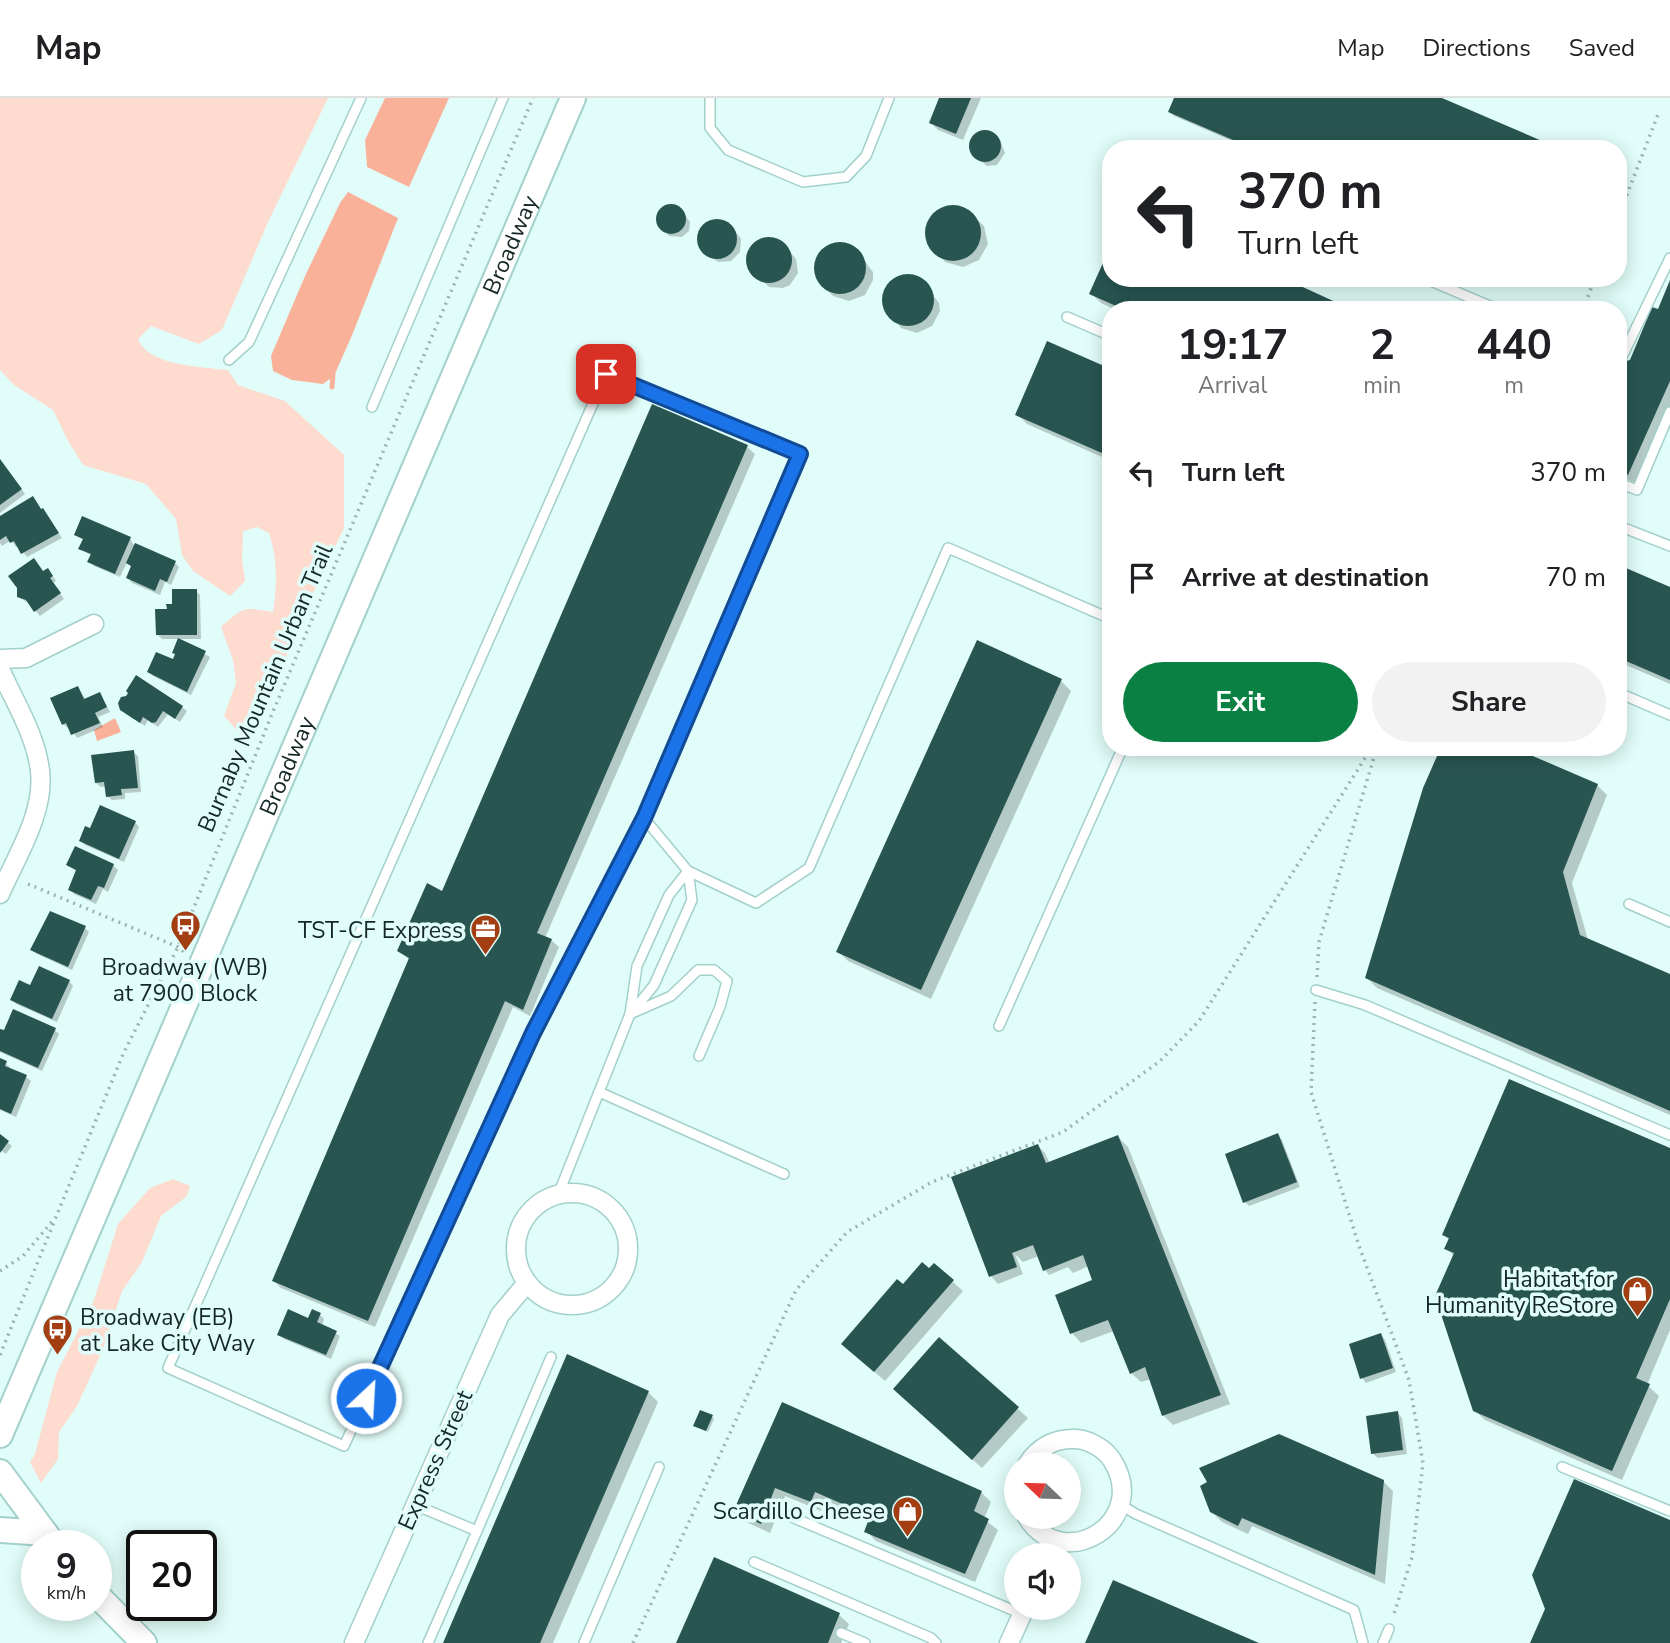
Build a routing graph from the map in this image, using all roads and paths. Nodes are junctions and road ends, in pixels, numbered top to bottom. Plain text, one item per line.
1 (361, 98) edge
2 (503, 98) edge
3 (533, 98) edge
4 (710, 98) edge
5 (889, 98) edge
6 (568, 99) edge
7 (1659, 111) dead end
8 (1627, 194) edge
9 (1670, 258) edge
10 (1445, 287) edge
11 (1478, 301) edge
12 (1067, 317) dead end
13 (1102, 332) edge
14 (1627, 347) edge
15 (229, 360) dead end
16 (372, 407) dead end
17 (1670, 412) edge
18 (1627, 486) edge
19 (1627, 529) edge
20 (1670, 546) edge
21 (1102, 615) edge
22 (94, 624) dead end
23 (0, 659) edge
24 (0, 669) edge
25 (1627, 696) edge
26 (1670, 715) edge
27 (1119, 756) edge
28 (1366, 756) edge
29 (1374, 756) edge
30 (644, 818) junction
31 (688, 871) junction
32 (28, 884) dead end
33 (0, 894) edge
34 (1629, 904) dead end
35 (1670, 922) edge
36 (178, 947) junction
37 (185, 953) dead end
38 (1316, 990) junction
39 (630, 1014) junction
40 (999, 1026) dead end
41 (699, 1056) dead end
42 (599, 1092) junction
43 (1670, 1135) edge
44 (785, 1174) dead end
45 (558, 1195) junction
46 (56, 1217) junction
47 (0, 1272) edge
48 (527, 1283) junction
49 (0, 1355) edge
50 (551, 1357) dead end
51 (0, 1435) edge
52 (1037, 1452) edge
53 (659, 1467) dead end
54 (1562, 1467) dead end
55 (0, 1472) edge
56 (415, 1505) junction
57 (1121, 1505) junction
58 (770, 1508) dead end
59 (1670, 1511) edge
60 (0, 1530) edge
61 (43, 1530) edge
62 (477, 1531) junction
63 (21, 1534) edge
64 (1069, 1543) edge
65 (754, 1562) dead end
66 (1004, 1603) edge
67 (112, 1610) edge
68 (1020, 1620) edge
69 (1390, 1629) joint
70 (842, 1633) dead end
71 (144, 1643) edge
72 (354, 1643) edge
73 (428, 1643) edge
74 (584, 1643) edge
75 (633, 1643) edge
76 (865, 1643) edge
77 (936, 1643) edge
78 (1009, 1643) edge
79 (1363, 1643) edge
80 (1383, 1643) edge

1 - 15 lane
2 - 16 lane
3 - 36 path, Burnaby Mountain Urban Trail
4 - 5 lane
6 - 51 street, Broadway
7 - 8 path
9 - 14 lane
10 - 11 lane
12 - 13 lane
17 - 18 lane
19 - 20 lane
21 - 31 lane
22 - 23 street
24 - 33 street
25 - 26 lane
27 - 40 lane
28 - 75 path
29 - 38 path
30 - 30 lane
30 - 31 lane
31 - 39 lane
31 - 39 lane
32 - 36 path
34 - 35 lane
36 - 37 path
36 - 46 path, Burnaby Mountain Urban Trail
38 - 43 lane
38 - 69 path
39 - 41 lane
39 - 42 lane
42 - 44 lane
42 - 45 lane
45 - 48 street
45 - 48 street
46 - 47 path, Burnaby Mountain Urban Trail
46 - 49 path
48 - 56 street, Express Street
50 - 62 lane
52 - 57 street
53 - 74 lane
54 - 59 lane
55 - 61 street
56 - 62 lane
56 - 72 street, Express Street
57 - 64 street
57 - 79 lane
58 - 66 lane
60 - 63 street
62 - 73 lane
65 - 77 lane
67 - 71 street
68 - 78 street
69 - 80 lane
70 - 76 lane

